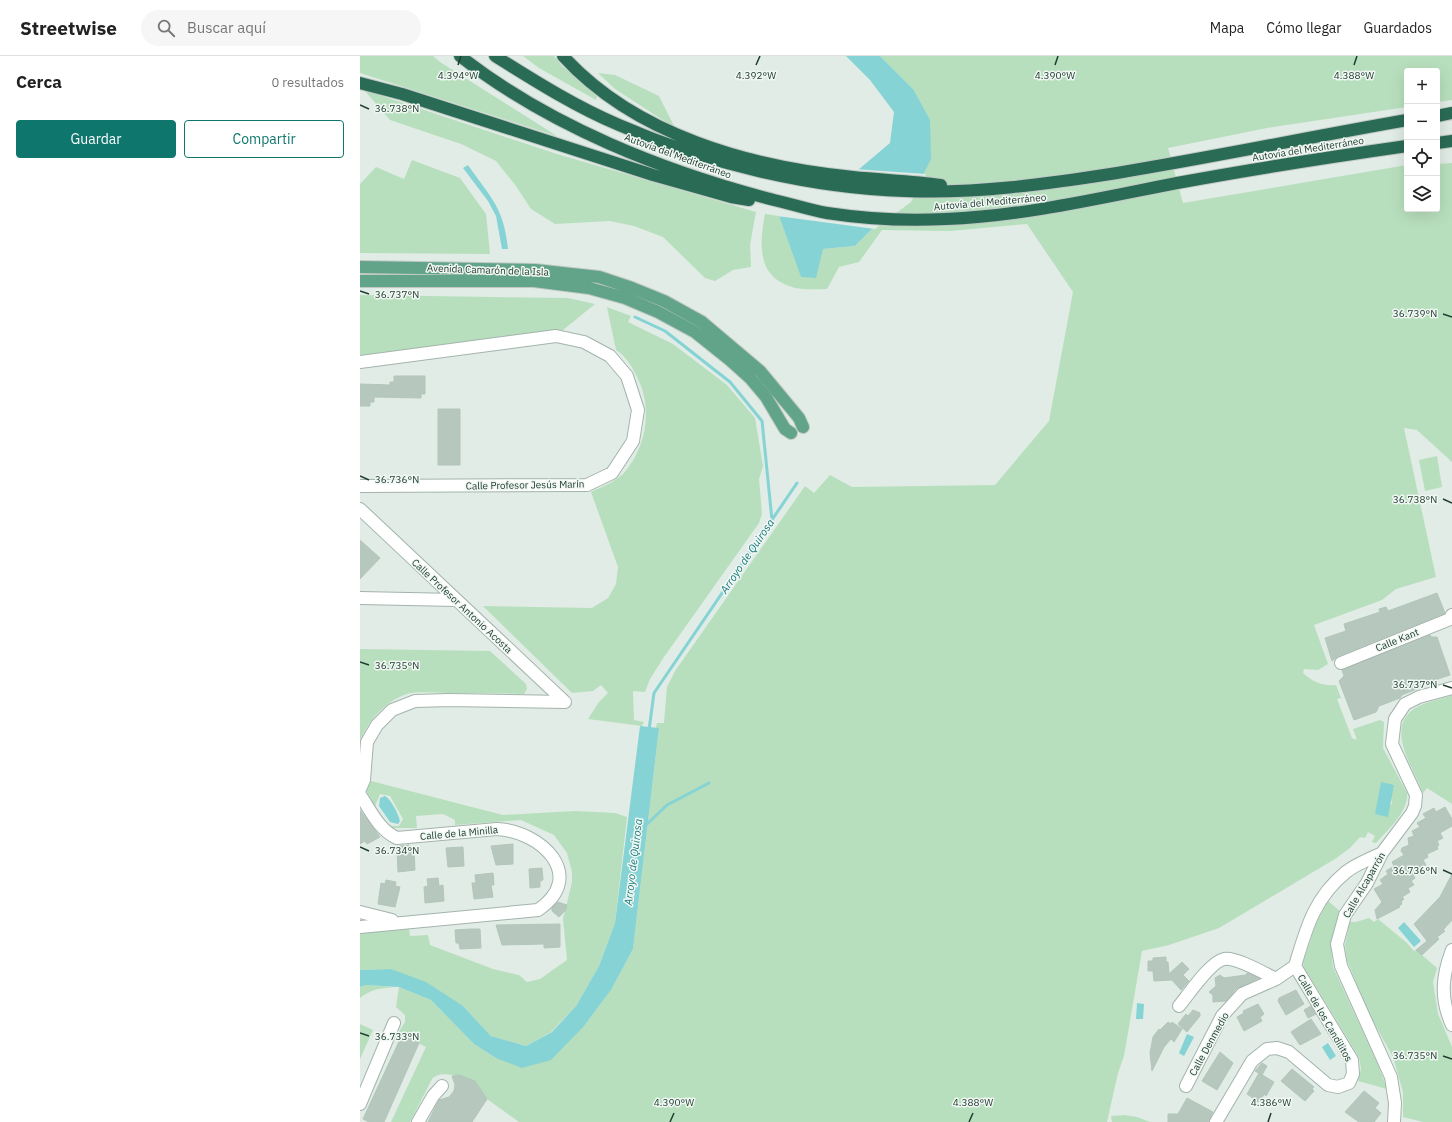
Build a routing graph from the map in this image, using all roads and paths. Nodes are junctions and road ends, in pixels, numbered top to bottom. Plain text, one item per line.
1 (460, 56) edge
2 (495, 56) edge
3 (563, 56) edge
4 (360, 83) edge
5 (1452, 113) edge
6 (1440, 115) edge
7 (1404, 121) edge
8 (670, 139) junction
9 (1440, 142) edge
10 (1452, 142) edge
11 (1404, 146) edge
12 (827, 213) junction
13 (360, 267) edge
14 (360, 281) edge
15 (360, 362) edge
16 (803, 427) joint
17 (791, 433) joint
18 (360, 486) edge
19 (360, 509) edge
20 (360, 598) edge
21 (456, 600) junction
22 (1452, 615) edge
23 (1340, 663) dead end
24 (1452, 688) edge
25 (360, 789) edge
26 (360, 795) edge
27 (1382, 853) junction
28 (360, 912) edge
29 (415, 921) junction
30 (360, 927) edge
31 (1452, 950) edge
32 (1295, 966) junction
33 (1276, 979) junction
34 (1179, 1006) dead end
35 (394, 1023) dead end
36 (1452, 1025) edge
37 (442, 1086) dead end
38 (1186, 1086) dead end
39 (360, 1104) edge
40 (418, 1122) edge
41 (1216, 1122) edge
42 (1394, 1122) edge

1 - 12 highway, Autovía del Mediterráneo
2 - 8 highway, Autovía del Mediterráneo
3 - 8 highway
4 - 12 highway
5 - 6 highway
7 - 8 highway, Autovía del Mediterráneo
9 - 10 highway
11 - 12 highway, Autovía del Mediterráneo
13 - 16 main road, Avenida Camarón de la Isla
14 - 17 main road, Avenida Camarón de la Isla
15 - 18 street, Calle Profesor Jesús Marín
16 - 17 street, Avenida Camarón de la Isla
19 - 21 street, Calle Profesor Antonio Acosta
20 - 21 street
21 - 25 street, Calle Profesor Antonio Acosta
22 - 23 street, Calle Kant
24 - 27 street, Calle Alcaparrón
26 - 29 street, Calle de la Minilla
27 - 32 street, Calle de los Candilitos
27 - 42 street, Calle Alcaparrón
28 - 29 street, Calle de la Minilla
29 - 30 street, Calle de la Minilla
31 - 36 street
32 - 33 street, Calle Denmedio
32 - 41 street, Calle de los Candilitos
33 - 34 street
33 - 38 street, Calle Denmedio
35 - 39 street
37 - 40 street

